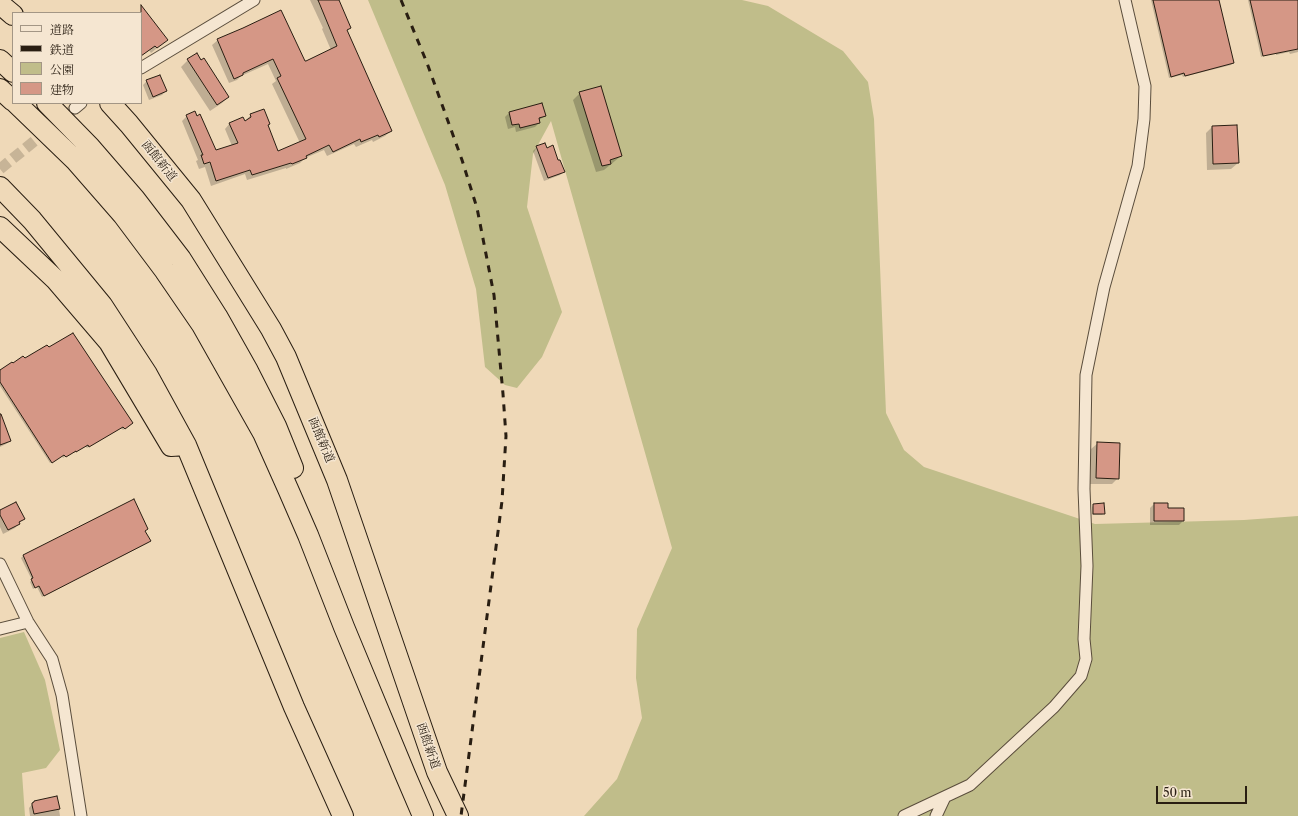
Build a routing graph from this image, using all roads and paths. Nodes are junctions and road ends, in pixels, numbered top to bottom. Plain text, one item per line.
1 (254, 0) edge
2 (1125, 0) edge
3 (0, 4) edge
4 (12, 14) edge
5 (0, 60) edge
6 (142, 67) edge
7 (12, 71) edge
8 (0, 89) edge
9 (12, 100) edge
10 (17, 104) edge
11 (48, 104) edge
12 (111, 104) edge
13 (0, 187) edge
14 (0, 227) edge
15 (186, 445) junction
16 (0, 564) edge
17 (28, 622) junction
18 (0, 629) edge
19 (405, 774) junction
20 (945, 797) junction
21 (81, 816) edge
22 (343, 816) edge
23 (423, 816) edge
24 (458, 816) edge
25 (904, 816) edge
26 (936, 816) edge

1 - 6 street
2 - 20 street
3 - 4 highway
5 - 7 highway
8 - 9 highway
10 - 19 highway
11 - 19 highway
12 - 24 highway, 函館新道
13 - 15 highway
14 - 15 highway
15 - 22 highway
16 - 17 street
17 - 18 street
17 - 21 street
19 - 23 highway
20 - 25 street
20 - 26 street

